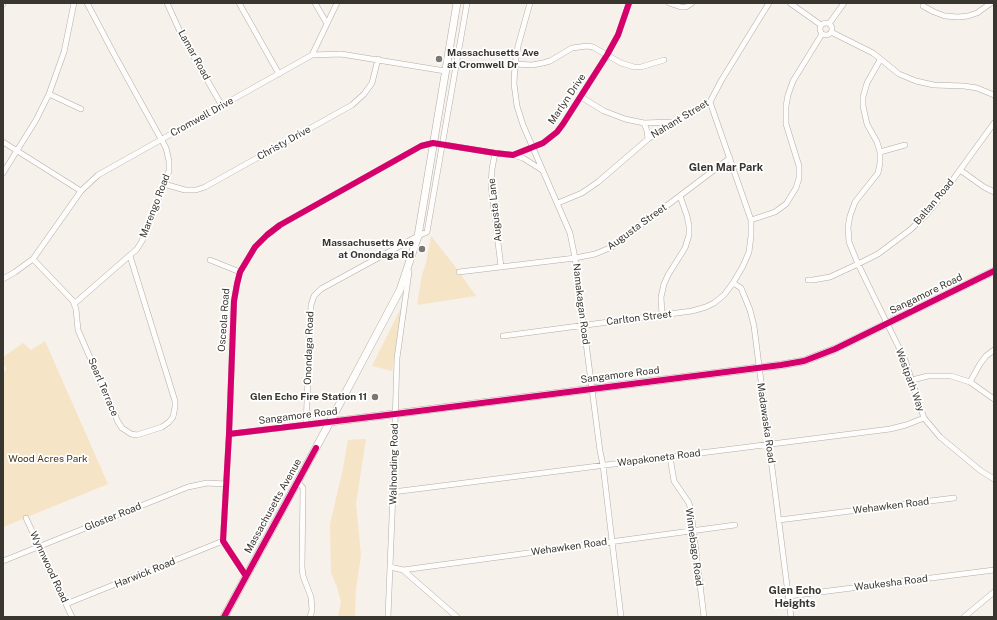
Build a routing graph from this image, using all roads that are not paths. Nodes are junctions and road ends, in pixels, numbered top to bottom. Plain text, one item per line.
1 (74, 3) edge
2 (87, 3) edge
3 (168, 3) edge
4 (239, 3) edge
5 (315, 3) edge
6 (337, 3) edge
7 (457, 3) edge
8 (466, 3) edge
9 (530, 3) edge
10 (629, 3) edge
11 (669, 3) edge
12 (692, 3) edge
13 (769, 3) edge
14 (790, 3) edge
15 (844, 3) edge
16 (991, 3) edge
17 (923, 6) dead end
18 (326, 22) junction
19 (829, 24) junction
20 (821, 25) junction
21 (831, 32) junction
22 (822, 34) junction
23 (312, 54) junction
24 (607, 55) junction
25 (378, 59) junction
26 (664, 60) dead end
27 (880, 60) junction
28 (515, 64) junction
29 (445, 70) junction
30 (279, 74) junction
31 (49, 94) junction
32 (994, 95) edge
33 (581, 97) junction
34 (710, 102) junction
35 (222, 106) junction
36 (81, 109) dead end
37 (674, 122) junction
38 (644, 123) junction
39 (994, 123) edge
40 (648, 139) junction
41 (162, 140) junction
42 (3, 142) edge
43 (433, 143) junction
44 (443, 145) junction
45 (905, 145) dead end
46 (532, 148) junction
47 (18, 151) junction
48 (880, 152) junction
49 (495, 153) junction
50 (513, 155) junction
51 (730, 158) junction
52 (960, 170) junction
53 (543, 171) junction
54 (3, 173) edge
55 (164, 184) junction
56 (81, 191) junction
57 (994, 192) edge
58 (680, 196) junction
59 (558, 204) junction
60 (751, 220) junction
61 (418, 236) junction
62 (130, 256) junction
63 (575, 258) junction
64 (33, 259) junction
65 (210, 260) dead end
66 (858, 264) junction
67 (409, 265) junction
68 (501, 267) junction
69 (994, 271) edge
70 (240, 272) junction
71 (459, 272) dead end
72 (3, 279) edge
73 (808, 280) dead end
74 (733, 283) junction
75 (74, 304) junction
76 (662, 315) junction
77 (888, 324) junction
78 (584, 325) junction
79 (503, 336) dead end
80 (994, 350) edge
81 (759, 368) junction
82 (912, 380) junction
83 (970, 382) junction
84 (592, 389) junction
85 (994, 399) edge
86 (395, 414) junction
87 (924, 418) junction
88 (330, 422) junction
89 (306, 425) junction
90 (229, 434) junction
91 (769, 444) junction
92 (670, 456) junction
93 (603, 465) junction
94 (994, 480) edge
95 (298, 482) junction
96 (226, 484) junction
97 (394, 492) junction
98 (954, 498) dead end
99 (26, 518) dead end
100 (779, 520) junction
101 (735, 525) dead end
102 (693, 531) junction
103 (223, 541) junction
104 (612, 541) junction
105 (38, 547) junction
106 (3, 561) edge
107 (390, 567) junction
108 (403, 570) junction
109 (994, 570) edge
110 (246, 576) junction
111 (994, 592) edge
112 (789, 596) junction
113 (66, 604) junction
114 (72, 617) edge
115 (224, 617) edge
116 (310, 617) edge
117 (388, 617) edge
118 (458, 617) edge
119 (621, 617) edge
120 (704, 617) edge
121 (791, 617) edge
122 (964, 617) edge

1 - 31 street
2 - 41 street, Marengo Road
3 - 35 street, Lamar Road
4 - 30 street
5 - 18 street
6 - 18 street
7 - 29 street, Massachusetts Avenue
8 - 44 street, Massachusetts Avenue
9 - 28 street, Namakagan Road
10 - 24 street, Marlyn Drive
11 - 12 street
13 - 34 street, Nahant Street
14 - 20 street
15 - 19 street
16 - 17 street
18 - 23 street
19 - 20 street
19 - 21 street
20 - 22 street
21 - 22 street
21 - 27 street
22 - 60 street
23 - 25 street
23 - 30 street, Cromwell Drive
24 - 26 street
24 - 28 street
24 - 33 street, Marlyn Drive
25 - 29 street
25 - 55 street, Christy Drive
27 - 32 street
27 - 48 street, Westpath Way
28 - 46 street, Namakagan Road
29 - 43 street, Massachusetts Avenue
30 - 35 street, Cromwell Drive
31 - 36 street
31 - 47 street
33 - 38 street
33 - 46 street, Marlyn Drive
34 - 37 street, Nahant Street
34 - 51 street
35 - 41 street, Cromwell Drive
37 - 38 street
37 - 40 street, Nahant Street
38 - 40 street
39 - 52 street, Baltan Road
40 - 59 street, Nahant Street
41 - 55 street, Marengo Road
41 - 56 street, Cromwell Drive
42 - 47 street
43 - 44 street, Marlyn Drive
43 - 61 street, Massachusetts Avenue
43 - 70 street, Osceola Road
44 - 49 street, Marlyn Drive
44 - 61 street, Massachusetts Avenue
45 - 48 street
46 - 50 street, Marlyn Drive
46 - 53 street, Namakagan Road
47 - 54 street
47 - 56 street
48 - 66 street, Westpath Way
49 - 50 street, Marlyn Drive
49 - 68 street, Augusta Lane
50 - 53 street
51 - 58 street, Augusta Street
51 - 60 street
52 - 57 street
52 - 66 street, Baltan Road
53 - 59 street, Namakagan Road
55 - 62 street, Marengo Road
56 - 64 street, Cromwell Drive
58 - 63 street, Augusta Street
58 - 76 street
59 - 63 street, Namakagan Road
60 - 74 street
61 - 67 street, Massachusetts Avenue
61 - 89 street, Onondaga Road
62 - 75 street, Marengo Road
62 - 75 street, Searl Terrace
63 - 68 street, Augusta Street
63 - 78 street, Namakagan Road
64 - 72 street, Cromwell Drive
64 - 75 street, Searl Terrace
65 - 70 street
66 - 73 street, Baltan Road
66 - 77 street, Westpath Way
67 - 86 street, Walhonding Road
67 - 88 street, Massachusetts Avenue
68 - 71 street, Augusta Street
69 - 77 street, Sangamore Road
70 - 90 street, Osceola Road
74 - 76 street, Carlton Street
74 - 81 street, Madawaska Road
76 - 78 street, Carlton Street
77 - 81 street, Sangamore Road
77 - 82 street, Westpath Way
78 - 79 street, Carlton Street
78 - 84 street, Namakagan Road
80 - 83 street
81 - 84 street, Sangamore Road
81 - 91 street, Madawaska Road
82 - 83 street
82 - 87 street, Westpath Way
83 - 85 street
84 - 86 street, Sangamore Road
84 - 93 street, Namakagan Road
86 - 88 street, Sangamore Road
86 - 97 street, Walhonding Road
87 - 91 street, Wapakoneta Road
87 - 94 street, Westpath Way
88 - 89 street, Sangamore Road
88 - 95 street, Massachusetts Avenue
89 - 90 street, Sangamore Road
90 - 96 street, Osceola Road
91 - 92 street, Wapakoneta Road
91 - 100 street, Madawaska Road
92 - 93 street, Wapakoneta Road
92 - 102 street, Winnebago Road
93 - 97 street, Wapakoneta Road
93 - 104 street, Namakagan Road
95 - 110 street, Massachusetts Avenue
95 - 116 street
96 - 103 street, Osceola Road
96 - 105 street, Gloster Road
97 - 107 street, Walhonding Road
98 - 100 street, Wehawken Road
99 - 105 street, Wynnwood Road
100 - 112 street, Madawaska Road
101 - 102 street, Wehawken Road
102 - 104 street, Wehawken Road
102 - 120 street, Winnebago Road
103 - 110 street
103 - 113 street, Harwick Road
104 - 108 street, Wehawken Road
104 - 119 street, Namakagan Road
105 - 106 street, Gloster Road
105 - 113 street, Wynnwood Road
107 - 108 street
107 - 117 street, Walhonding Road
108 - 118 street
109 - 112 street, Waukesha Road
110 - 115 street, Massachusetts Avenue
111 - 122 street
112 - 121 street, Madawaska Road
113 - 114 street, Wynnwood Road

